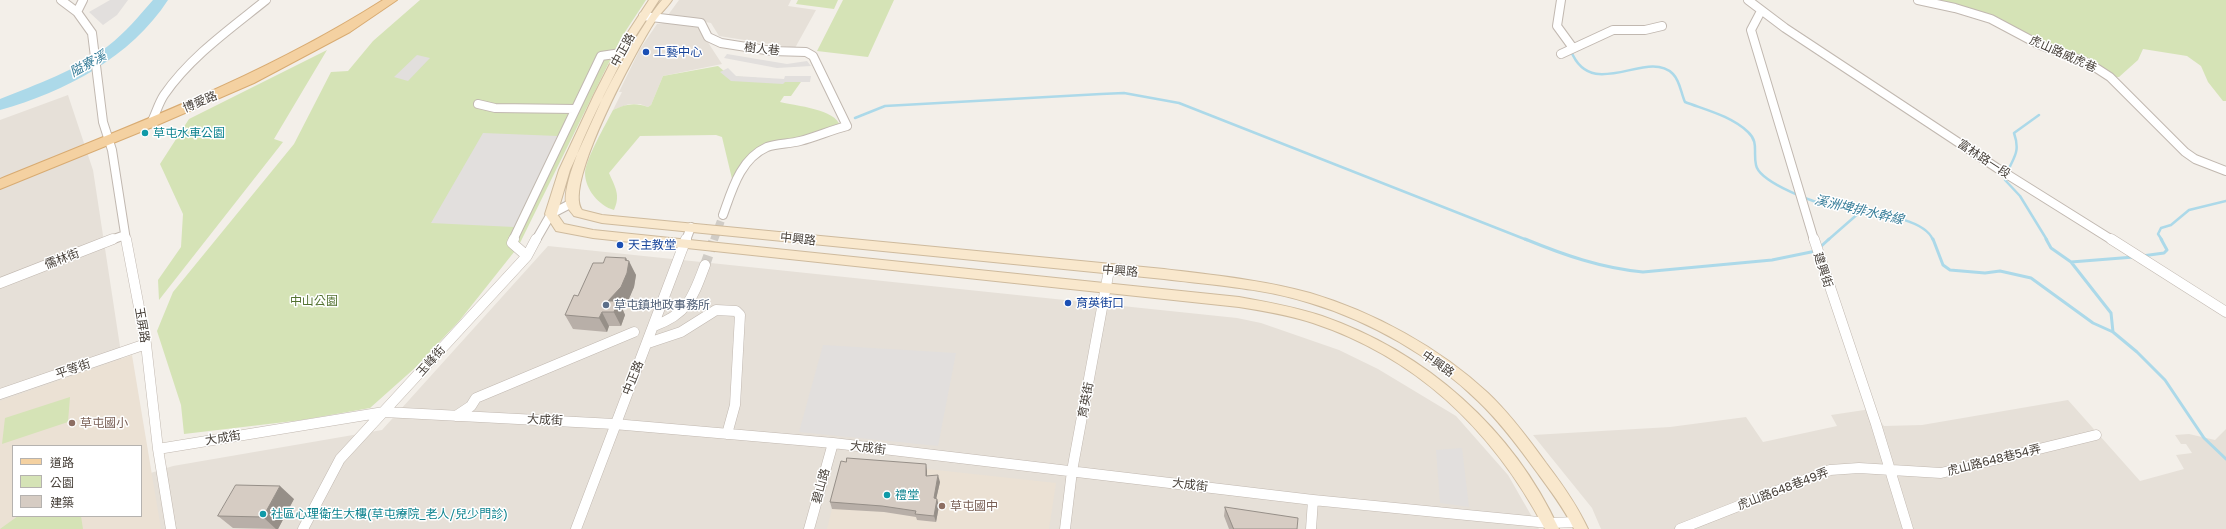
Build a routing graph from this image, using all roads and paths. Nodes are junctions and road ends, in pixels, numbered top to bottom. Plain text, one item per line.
1 (61, 0) edge
2 (83, 0) edge
3 (266, 0) edge
4 (379, 0) edge
5 (391, 0) edge
6 (654, 0) edge
7 (667, 0) edge
8 (1561, 0) edge
9 (1748, 0) edge
10 (1918, 0) edge
11 (1761, 10) junction
12 (77, 12) junction
13 (647, 17) junction
14 (1662, 26) dead end
15 (626, 54) junction
16 (478, 104) dead end
17 (575, 110) junction
18 (154, 118) junction
19 (106, 131) junction
20 (2226, 170) edge
21 (0, 177) edge
22 (0, 184) edge
23 (572, 204) junction
24 (551, 214) junction
25 (723, 215) tunnel mouth
26 (691, 227) junction
27 (125, 235) junction
28 (684, 243) junction
29 (527, 256) junction
30 (705, 265) tunnel mouth
31 (1109, 270) junction
32 (0, 283) edge
33 (1108, 288) junction
34 (2226, 312) edge
35 (654, 326) junction
36 (634, 332) dead end
37 (648, 343) junction
38 (146, 344) junction
39 (0, 394) edge
40 (384, 412) junction
41 (456, 416) junction
42 (614, 424) junction
43 (726, 434) junction
44 (2096, 435) dead end
45 (833, 443) junction
46 (158, 449) junction
47 (1890, 469) junction
48 (1072, 471) junction
49 (1313, 500) junction
50 (1580, 525) edge
51 (1550, 526) edge
52 (171, 529) edge
53 (303, 529) edge
54 (576, 529) edge
55 (809, 529) edge
56 (1065, 529) edge
57 (1311, 529) edge
58 (1680, 529) edge
59 (1908, 529) edge

1 - 12 street
2 - 12 street
3 - 18 street
4 - 18 main road, 博愛路
5 - 18 main road, 博愛路
6 - 13 street, 中正路
7 - 13 street, 中正路
8 - 14 street
9 - 11 street, 富林路一段
10 - 20 street, 虎山路威虎巷
11 - 34 street, 富林路一段
11 - 47 street, 建興街
12 - 19 street, 玉屏路
13 - 15 street, 中正路
13 - 25 street, 樹人巷
15 - 17 street
15 - 23 street, 中正路
15 - 24 street, 中正路
16 - 17 street
17 - 29 street
18 - 19 main road, 博愛路
19 - 21 main road, 博愛路
19 - 22 main road, 博愛路
19 - 27 street, 玉屏路
23 - 24 street
23 - 26 street, 中興路
24 - 28 street, 中興路
24 - 29 street, 玉峰街
26 - 28 street, 中正路
26 - 31 street, 中興路
27 - 32 street, 儒林街
27 - 38 street, 玉屏路
28 - 33 street, 中興路
28 - 35 street, 中正路
29 - 40 street, 玉峰街
30 - 35 street
31 - 33 street, 育英街
31 - 50 street, 中興路
33 - 48 street, 育英街
33 - 51 street, 中興路
35 - 37 street, 中正路
36 - 41 street
37 - 42 street, 中正路
37 - 43 street
38 - 39 street, 平等街
38 - 46 street, 玉屏路
40 - 41 street, 大成街
40 - 46 street, 大成街
40 - 53 street, 玉峰街
41 - 42 street, 大成街
42 - 43 street, 大成街
42 - 54 street, 中正路
43 - 45 street, 大成街
44 - 47 street, 虎山路648巷54弄
45 - 48 street, 大成街
45 - 55 street, 碧山路
46 - 52 street, 玉屏路
47 - 58 street, 虎山路648巷49弄
47 - 59 street, 建興街
48 - 49 street, 大成街
48 - 56 street, 育英街
49 - 51 street, 大成街
49 - 57 street
50 - 51 street, 大成街

